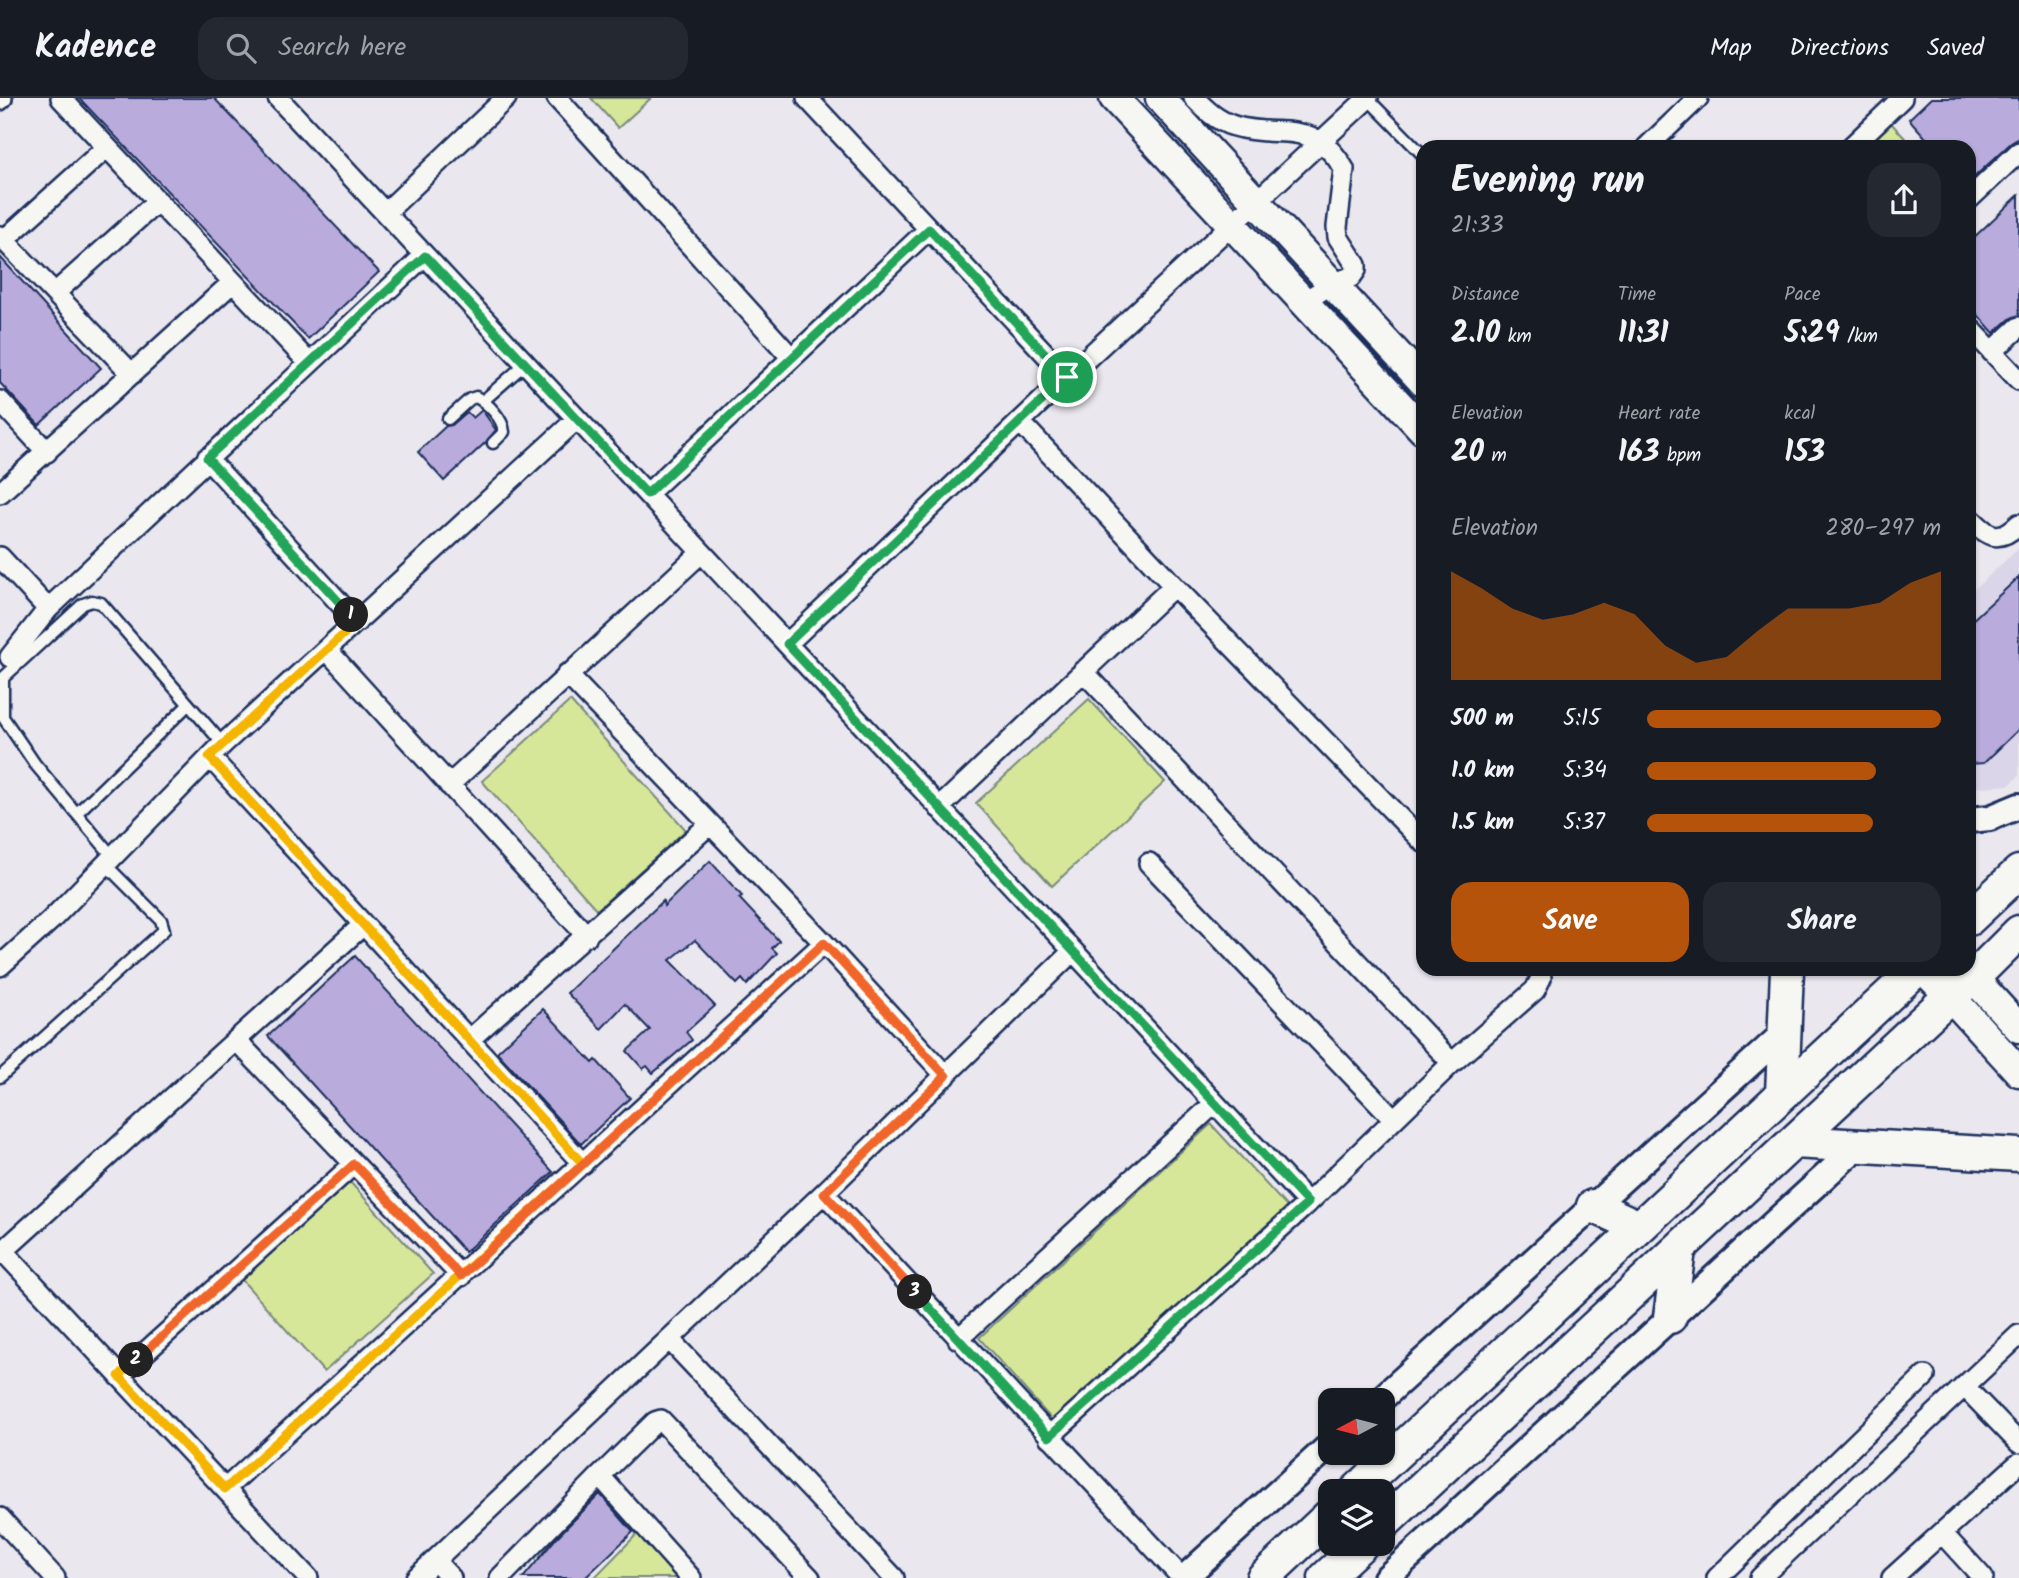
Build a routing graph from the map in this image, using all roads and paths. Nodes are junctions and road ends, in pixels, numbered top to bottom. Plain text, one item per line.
1 (61, 98) edge
2 (506, 98) edge
3 (557, 98) edge
4 (807, 98) edge
5 (1114, 98) edge
6 (1160, 98) edge
7 (1194, 98) edge
8 (1368, 98) edge
9 (1698, 98) edge
10 (1902, 98) edge
11 (290, 102) edge
12 (1654, 140) edge
13 (1858, 140) edge
14 (1322, 142) junction
15 (107, 147) junction
16 (1416, 148) edge
17 (2019, 152) edge
18 (1976, 192) edge
19 (158, 201) junction
20 (1257, 203) junction
21 (385, 213) junction
22 (1231, 225) junction
23 (929, 229) junction
24 (2, 238) edge
25 (425, 256) junction
26 (233, 282) junction
27 (1332, 284) junction
28 (55, 293) junction
29 (1303, 302) junction
30 (2019, 327) edge
31 (1976, 335) edge
32 (1992, 352) junction
33 (791, 357) junction
34 (308, 362) junction
35 (525, 364) junction
36 (1416, 370) edge
37 (132, 374) junction
38 (1067, 377) junction
39 (2019, 380) edge
40 (0, 401) edge
41 (483, 401) junction
42 (448, 419) dead end
43 (577, 419) junction
44 (1020, 422) junction
45 (1416, 423) edge
46 (493, 443) dead end
47 (47, 452) junction
48 (207, 458) junction
49 (0, 493) edge
50 (647, 494) junction
51 (1976, 524) edge
52 (2019, 524) edge
53 (701, 553) junction
54 (0, 557) edge
55 (1174, 586) junction
56 (47, 609) junction
57 (357, 622) junction
58 (787, 644) junction
59 (327, 649) junction
60 (10, 657) dead end
61 (1083, 671) junction
62 (568, 674) junction
63 (188, 705) junction
64 (216, 750) junction
65 (449, 785) junction
66 (2019, 806) edge
67 (939, 808) junction
68 (77, 813) junction
69 (1976, 819) edge
70 (710, 824) junction
71 (1416, 835) edge
72 (109, 861) junction
73 (1149, 863) dead end
74 (2019, 872) edge
75 (1976, 912) edge
76 (363, 925) junction
77 (2019, 932) edge
78 (587, 936) junction
79 (824, 943) junction
80 (1073, 951) junction
81 (0, 966) edge
82 (1976, 970) edge
83 (1541, 976) edge
84 (1787, 976) edge
85 (1910, 976) edge
86 (1945, 976) edge
87 (1963, 981) edge
88 (2019, 1028) edge
89 (1784, 1033) junction
90 (469, 1040) junction
91 (237, 1041) junction
92 (1452, 1063) junction
93 (2019, 1072) edge
94 (946, 1076) junction
95 (0, 1077) edge
96 (1782, 1094) junction
97 (1214, 1103) junction
98 (1394, 1119) junction
99 (1794, 1142) junction
100 (1858, 1146) junction
101 (2019, 1155) edge
102 (354, 1164) junction
103 (583, 1164) junction
104 (824, 1193) junction
105 (1308, 1203) junction
106 (1593, 1206) junction
107 (1639, 1227) junction
108 (1679, 1250) junction
109 (1, 1253) edge
110 (461, 1276) junction
111 (1670, 1317) junction
112 (2019, 1335) edge
113 (669, 1339) junction
114 (958, 1339) junction
115 (119, 1376) junction
116 (1925, 1376) dead end
117 (1964, 1386) junction
118 (1393, 1388) edge
119 (1878, 1422) junction
120 (1049, 1437) junction
121 (2019, 1443) edge
122 (1902, 1444) junction
123 (1318, 1456) edge
124 (2019, 1463) edge
125 (600, 1476) junction
126 (1369, 1479) edge
127 (225, 1489) junction
128 (1395, 1513) edge
129 (0, 1518) edge
130 (1318, 1527) edge
131 (1942, 1533) junction
132 (1350, 1556) edge
133 (426, 1572) edge
134 (55, 1578) edge
135 (308, 1578) edge
136 (451, 1578) edge
137 (500, 1578) edge
138 (691, 1578) edge
139 (810, 1578) edge
140 (894, 1578) edge
141 (1183, 1578) edge
142 (1263, 1578) edge
143 (1325, 1578) edge
144 (1387, 1578) edge
145 (1717, 1578) edge
146 (1760, 1578) edge
147 (1892, 1578) edge
148 (1983, 1578) edge

1 - 15 street
2 - 21 street
3 - 33 street
4 - 23 street
5 - 22 main road
6 - 20 main road
7 - 14 street
8 - 14 street
8 - 16 lane
9 - 12 street
10 - 13 street
11 - 21 street
14 - 20 street
14 - 27 street
15 - 19 street
15 - 24 street
17 - 18 street
19 - 26 street
19 - 28 street
20 - 22 street
20 - 27 main road
21 - 25 street
22 - 29 main road
22 - 38 street
23 - 33 street
23 - 38 street
24 - 28 street
25 - 34 street
25 - 35 street
26 - 34 street
26 - 37 street
27 - 29 street
27 - 36 main road
28 - 37 street
29 - 45 main road
30 - 32 street
31 - 32 street
32 - 39 street
33 - 50 street
34 - 48 street
35 - 41 lane
35 - 43 street
37 - 47 street
38 - 44 street
40 - 47 street
41 - 42 lane
41 - 46 lane
43 - 50 street
43 - 57 street
44 - 55 street
44 - 58 street
47 - 49 street
48 - 56 street
48 - 57 street
50 - 53 street
51 - 52 street
53 - 58 street
53 - 62 street
54 - 56 street
55 - 61 street
55 - 71 street
56 - 60 street
57 - 59 street
58 - 67 street
59 - 64 street
59 - 65 street
61 - 67 street
61 - 92 street
62 - 65 street
62 - 70 street
63 - 64 lane
63 - 68 lane
63 - 68 lane
64 - 72 street
64 - 76 street
65 - 78 street
66 - 69 street
67 - 80 street
68 - 72 lane
70 - 78 street
70 - 79 street
72 - 81 street
72 - 95 lane
73 - 98 street
74 - 75 main road
76 - 90 street
76 - 91 street
77 - 82 main road
78 - 90 street
79 - 94 street
79 - 103 street
80 - 94 street
80 - 97 street
83 - 92 street
84 - 89 main road
85 - 96 main road
86 - 87 main road
87 - 88 main road
87 - 93 main road
87 - 99 main road
89 - 96 main road
89 - 106 street
90 - 103 street
91 - 102 street
91 - 109 street
92 - 98 street
94 - 104 street
96 - 107 main road
97 - 105 street
97 - 114 street
98 - 105 street
99 - 100 main road
99 - 108 main road
100 - 101 main road
100 - 111 street
102 - 110 street
102 - 115 street
103 - 110 street
104 - 113 street
104 - 114 street
105 - 120 street
106 - 107 main road
106 - 118 street
107 - 126 main road
108 - 111 main road
108 - 128 main road
109 - 115 street
110 - 127 street
111 - 144 street
112 - 117 street
113 - 133 street
113 - 140 street
114 - 120 street
115 - 127 street
116 - 119 street
117 - 121 street
117 - 122 street
119 - 122 street
119 - 145 street
120 - 141 street
122 - 146 street
123 - 141 street
124 - 131 street
125 - 137 street
125 - 138 street
125 - 139 street
127 - 135 street
129 - 134 street
130 - 142 main road
131 - 147 street
131 - 148 street
132 - 143 main road
133 - 136 street

